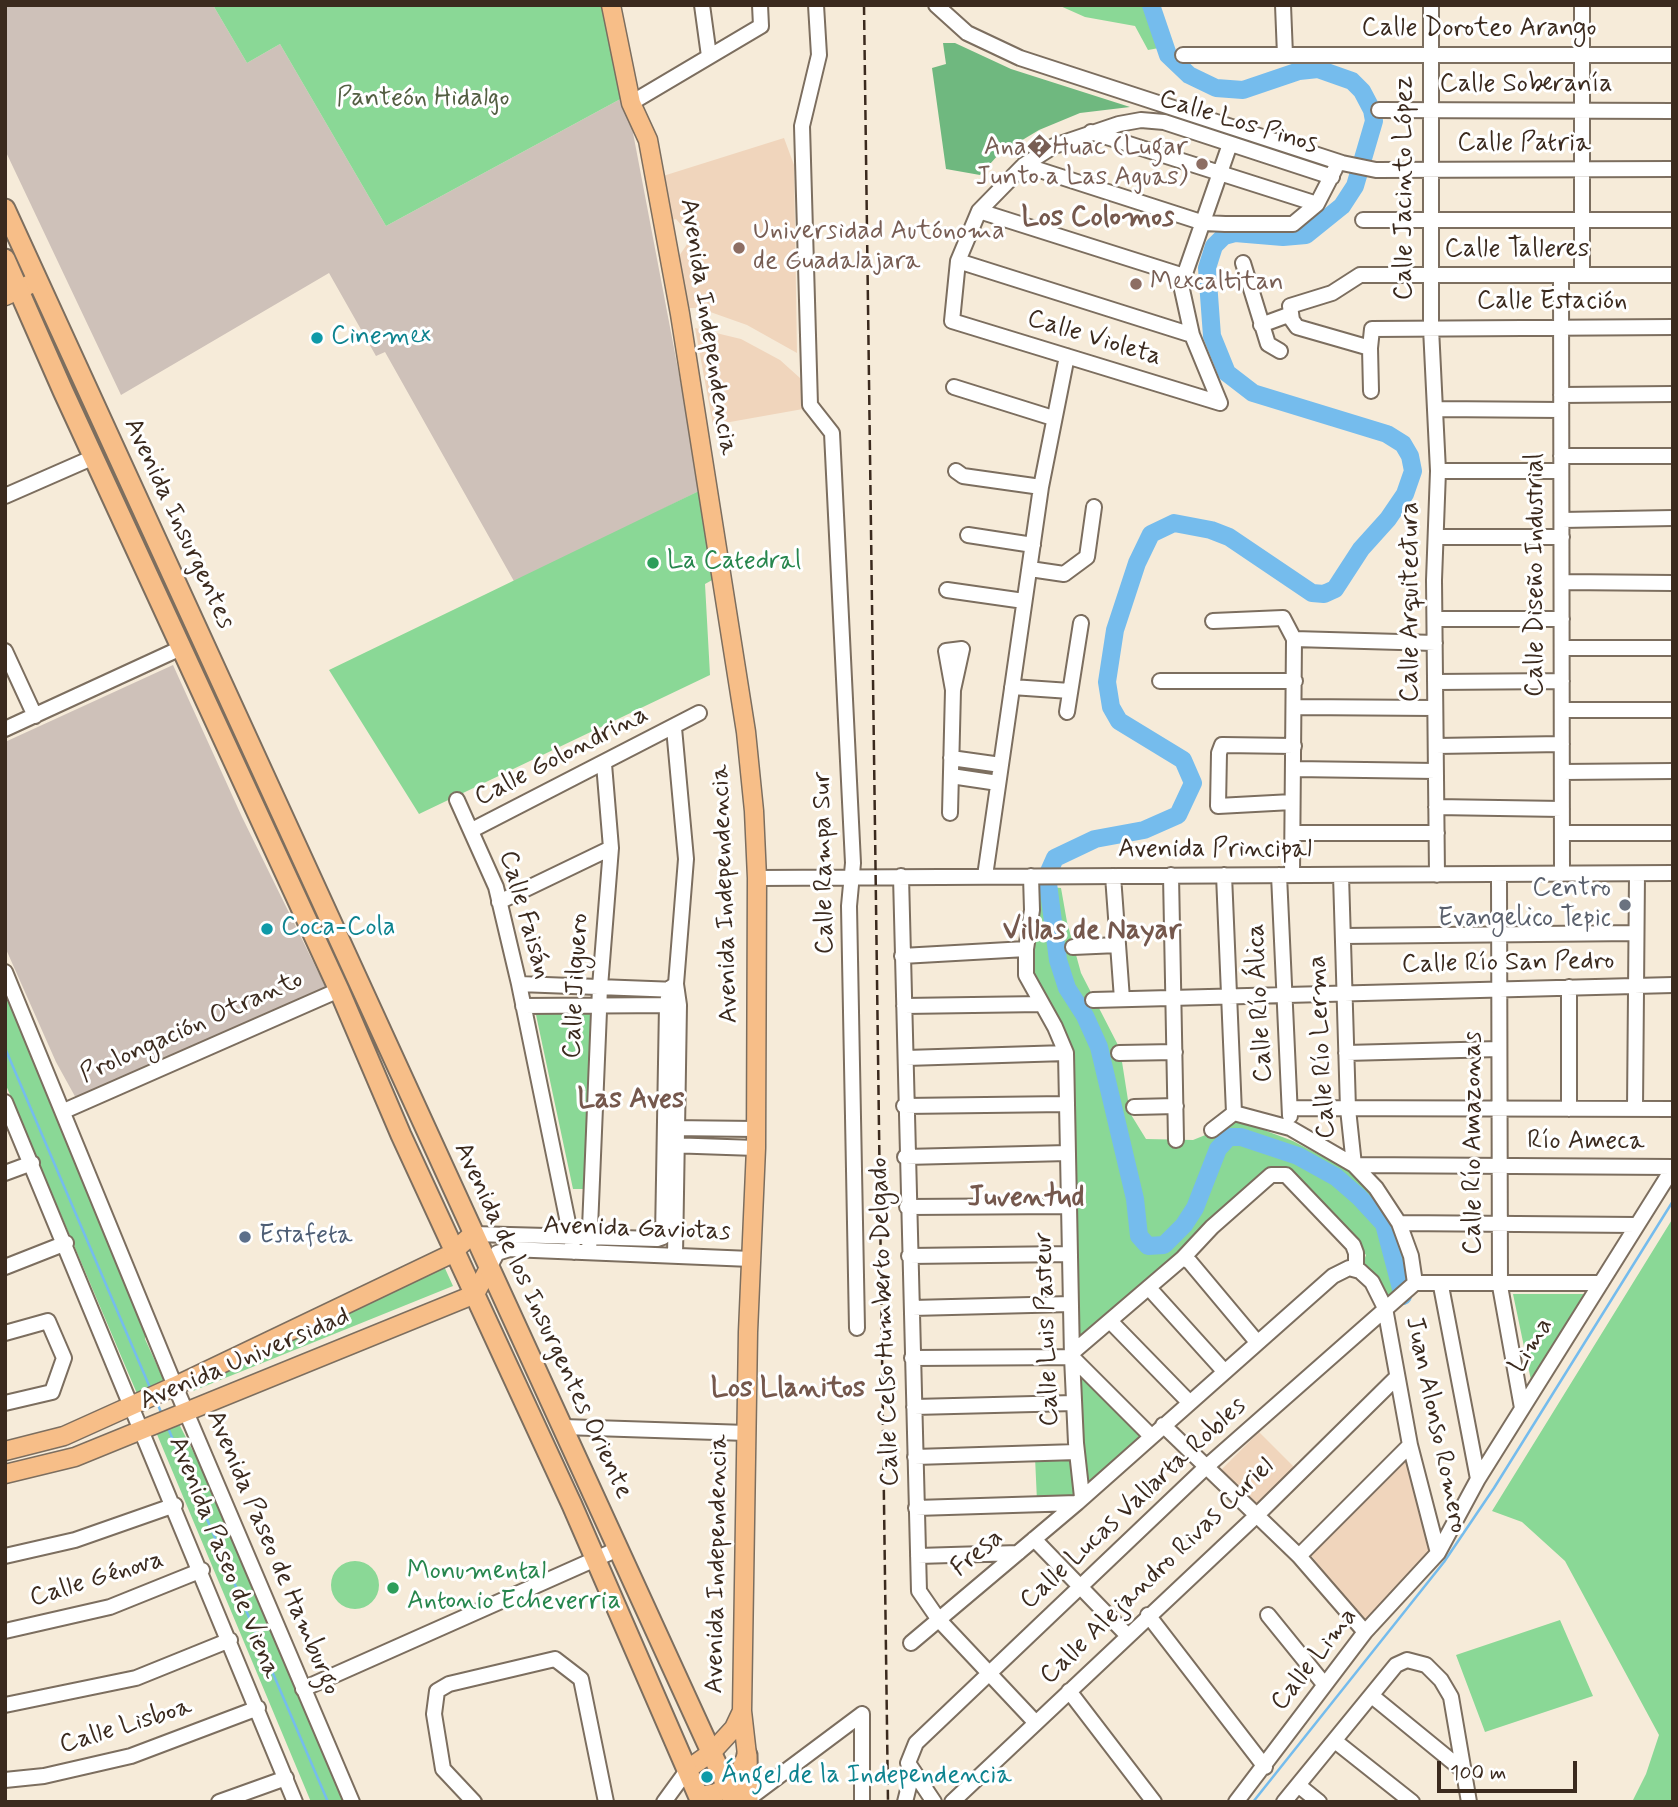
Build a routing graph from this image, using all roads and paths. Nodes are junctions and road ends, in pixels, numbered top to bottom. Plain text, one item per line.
1 (611, 5) edge
2 (702, 5) edge
3 (760, 5) edge
4 (816, 5) edge
5 (936, 5) edge
6 (1283, 5) edge
7 (1431, 5) edge
8 (1582, 5) edge
9 (1183, 55) dead end
10 (1285, 55) junction
11 (1431, 55) junction
12 (1582, 55) junction
13 (1673, 55) edge
14 (709, 56) junction
15 (631, 103) junction
16 (1379, 110) dead end
17 (1431, 110) junction
18 (1582, 111) junction
19 (1673, 111) edge
20 (1091, 132) junction
21 (1230, 145) junction
22 (1340, 162) junction
23 (1024, 165) junction
24 (1582, 169) junction
25 (1673, 169) edge
26 (1431, 170) junction
27 (1221, 174) junction
28 (1332, 177) junction
29 (1317, 204) junction
30 (5, 209) edge
31 (979, 211) junction
32 (1363, 220) dead end
33 (1431, 220) junction
34 (1582, 220) junction
35 (1673, 220) edge
36 (1204, 223) junction
37 (5, 259) edge
38 (958, 261) junction
39 (1243, 263) dead end
40 (1431, 275) junction
41 (1561, 275) junction
42 (1582, 275) junction
43 (1673, 275) edge
44 (1184, 276) junction
45 (21, 289) edge
46 (1291, 314) junction
47 (952, 321) joint
48 (1261, 325) junction
49 (1561, 327) junction
50 (1673, 327) edge
51 (1431, 328) junction
52 (1192, 335) junction
53 (1370, 348) junction
54 (1280, 351) dead end
55 (1067, 356) junction
56 (954, 387) dead end
57 (1371, 391) dead end
58 (1673, 394) edge
59 (1561, 402) junction
60 (1435, 409) junction
61 (1052, 418) junction
62 (80, 426) junction
63 (1561, 456) junction
64 (1673, 456) edge
65 (94, 457) junction
66 (956, 471) dead end
67 (1438, 471) junction
68 (1561, 471) junction
69 (1041, 487) junction
70 (5, 496) edge
71 (1094, 507) dead end
72 (1673, 518) edge
73 (1562, 520) junction
74 (148, 522) junction
75 (128, 532) junction
76 (968, 535) dead end
77 (1436, 537) junction
78 (1562, 537) junction
79 (1033, 545) junction
80 (1030, 569) junction
81 (1562, 582) junction
82 (1673, 583) edge
83 (947, 590) dead end
84 (1024, 601) junction
85 (1435, 619) junction
86 (1562, 619) junction
87 (1213, 621) dead end
88 (1081, 623) dead end
89 (1294, 639) junction
90 (1435, 643) junction
91 (181, 648) junction
92 (1562, 648) junction
93 (1673, 648) edge
94 (5, 651) edge
95 (1160, 681) dead end
96 (1295, 681) junction
97 (1562, 681) junction
98 (1435, 682) junction
99 (1012, 687) junction
100 (953, 690) dead end
101 (1070, 691) junction
102 (232, 707) junction
103 (1296, 707) junction
104 (1435, 708) junction
105 (1562, 710) junction
106 (1673, 710) edge
107 (1067, 712) dead end
108 (699, 713) dead end
109 (34, 716) junction
110 (674, 728) junction
111 (5, 729) edge
112 (249, 742) junction
113 (1562, 744) junction
114 (1294, 746) junction
115 (1436, 746) junction
116 (228, 752) junction
117 (951, 758) junction
118 (604, 764) junction
119 (1001, 765) junction
120 (1294, 769) junction
121 (1436, 771) junction
122 (1673, 771) edge
123 (1562, 772) junction
124 (951, 776) junction
125 (998, 783) junction
126 (457, 800) dead end
127 (1292, 802) junction
128 (1436, 807) junction
129 (1562, 809) junction
130 (950, 813) dead end
131 (472, 830) junction
132 (1293, 833) junction
133 (1437, 833) junction
134 (1563, 833) junction
135 (1670, 833) dead end
136 (611, 848) junction
137 (304, 861) junction
138 (284, 871) junction
139 (1673, 873) edge
140 (1562, 874) junction
141 (1637, 874) junction
142 (1224, 875) junction
143 (1286, 875) junction
144 (1341, 875) junction
145 (1437, 875) junction
146 (1499, 875) junction
147 (901, 876) junction
148 (985, 876) junction
149 (1033, 876) junction
150 (1113, 876) junction
151 (1171, 876) junction
152 (850, 877) junction
153 (757, 878) junction
154 (499, 902) junction
155 (1636, 933) junction
156 (1343, 936) junction
157 (1499, 936) junction
158 (1118, 945) junction
159 (1073, 947) dead end
160 (1026, 949) junction
161 (902, 956) junction
162 (5, 972) edge
163 (1026, 975) junction
164 (519, 984) junction
165 (1673, 985) edge
166 (1636, 986) junction
167 (600, 987) junction
168 (1569, 987) junction
169 (674, 988) junction
170 (1499, 989) junction
171 (340, 990) junction
172 (1345, 992) junction
173 (1284, 993) junction
174 (1229, 994) junction
175 (1174, 995) junction
176 (1122, 999) junction
177 (1093, 1000) dead end
178 (1042, 1004) junction
179 (673, 1005) junction
180 (1021, 1005) junction
181 (523, 1006) junction
182 (600, 1006) junction
183 (904, 1006) junction
184 (1499, 1049) junction
185 (1175, 1052) junction
186 (1119, 1053) dead end
187 (1346, 1053) junction
188 (1066, 1054) junction
189 (906, 1058) junction
190 (5, 1102) edge
191 (1067, 1104) junction
192 (904, 1106) junction
193 (1176, 1106) junction
194 (1134, 1107) dead end
195 (1290, 1108) junction
196 (1348, 1108) junction
197 (1499, 1109) junction
198 (1569, 1109) junction
199 (1635, 1109) junction
200 (1673, 1110) edge
201 (64, 1111) junction
202 (1234, 1113) junction
203 (392, 1128) dead end
204 (671, 1128) junction
205 (1290, 1128) junction
206 (756, 1129) junction
207 (1212, 1129) dead end
208 (1176, 1140) dead end
209 (671, 1145) junction
210 (756, 1148) junction
211 (1068, 1153) junction
212 (905, 1157) junction
213 (32, 1163) junction
214 (1354, 1165) junction
215 (1499, 1167) junction
216 (1673, 1168) edge
217 (5, 1173) edge
218 (1069, 1206) junction
219 (907, 1207) junction
220 (1399, 1223) junction
221 (1500, 1223) junction
222 (1636, 1225) junction
223 (474, 1234) junction
224 (573, 1236) junction
225 (590, 1236) junction
226 (66, 1243) junction
227 (451, 1252) junction
228 (582, 1252) junction
229 (1070, 1254) junction
230 (675, 1255) junction
231 (909, 1256) junction
232 (1183, 1258) junction
233 (751, 1259) junction
234 (5, 1267) edge
235 (489, 1268) junction
236 (1356, 1270) junction
237 (1415, 1283) junction
238 (1601, 1283) junction
239 (1441, 1286) junction
240 (1500, 1286) junction
241 (1149, 1288) junction
242 (471, 1295) junction
243 (1071, 1304) junction
244 (912, 1308) junction
245 (1385, 1308) junction
246 (1111, 1322) junction
247 (857, 1328) dead end
248 (5, 1333) edge
249 (1256, 1342) junction
250 (1072, 1355) junction
251 (912, 1358) junction
252 (1224, 1371) junction
253 (1397, 1377) junction
254 (170, 1389) junction
255 (138, 1402) junction
256 (1189, 1402) junction
257 (5, 1403) edge
258 (1074, 1403) junction
259 (914, 1406) junction
260 (1522, 1409) junction
261 (181, 1414) junction
262 (1163, 1425) junction
263 (563, 1427) junction
264 (149, 1428) junction
265 (747, 1433) junction
266 (1151, 1436) junction
267 (1410, 1445) junction
268 (5, 1451) edge
269 (1077, 1451) junction
270 (915, 1457) junction
271 (1205, 1468) junction
272 (5, 1474) edge
273 (1478, 1479) junction
274 (1080, 1500) junction
275 (174, 1505) junction
276 (916, 1508) junction
277 (1256, 1516) junction
278 (1034, 1539) junction
279 (618, 1549) junction
280 (1018, 1553) junction
281 (1438, 1553) junction
282 (5, 1556) edge
283 (918, 1556) junction
284 (1299, 1556) junction
285 (594, 1559) junction
286 (202, 1570) junction
287 (1079, 1586) junction
288 (1148, 1615) junction
289 (1268, 1615) dead end
290 (939, 1620) junction
291 (5, 1631) edge
292 (1365, 1632) junction
293 (1127, 1635) junction
294 (230, 1640) junction
295 (911, 1643) dead end
296 (989, 1673) junction
297 (1324, 1684) junction
298 (303, 1689) junction
299 (1069, 1690) junction
300 (1372, 1696) junction
301 (5, 1706) edge
302 (258, 1708) junction
303 (742, 1711) junction
304 (1035, 1722) junction
305 (1335, 1741) junction
306 (712, 1752) junction
307 (747, 1755) joint
308 (1265, 1767) junction
309 (688, 1769) junction
310 (1465, 1772) junction
311 (912, 1774) junction
312 (286, 1778) junction
313 (5, 1780) edge
314 (1298, 1785) junction
315 (674, 1790) junction
316 (739, 1797) edge
317 (700, 1799) edge
318 (219, 1802) edge
319 (295, 1802) edge
320 (352, 1802) edge
321 (474, 1802) edge
322 (606, 1802) edge
323 (664, 1802) edge
324 (862, 1802) edge
325 (905, 1802) edge
326 (934, 1802) edge
327 (952, 1802) edge
328 (1154, 1802) edge
329 (1236, 1802) edge
330 (1284, 1802) edge
331 (1319, 1802) edge
332 (1412, 1802) edge
333 (1469, 1802) edge

1 - 15 main road, Avenida Independencia
2 - 14 street
3 - 14 street
4 - 152 street, Calle Rampa Sur
5 - 22 street, Calle Patria
6 - 10 street
7 - 11 street, Calle Jacinto López
8 - 12 street
9 - 10 street, Calle Doroteo Arango
10 - 11 street, Calle Doroteo Arango
11 - 12 street, Calle Doroteo Arango
11 - 17 street, Calle Jacinto López
12 - 13 street, Calle Doroteo Arango
12 - 18 street
14 - 15 street
15 - 153 main road, Avenida Independencia
16 - 17 street, Calle Soberanía
17 - 18 street, Calle Soberanía
17 - 26 street, Calle Jacinto López
18 - 19 street, Calle Soberanía
18 - 24 street
20 - 21 street, Calle Los Pinos
20 - 23 street, Calle Los Pinos
20 - 27 street
21 - 27 street
21 - 28 street, Calle Los Pinos
22 - 26 street, Calle Patria
22 - 28 street
23 - 31 street, Calle Los Pinos
23 - 36 street
24 - 25 street, Calle Patria
24 - 26 street, Calle Patria
24 - 34 street
26 - 33 street, Calle Jacinto López
27 - 29 street
27 - 36 street
28 - 29 street
29 - 36 street
30 - 45 highway, Avenida Insurgentes
31 - 38 street, Calle Los Pinos
31 - 44 street
32 - 33 street
33 - 34 street
33 - 40 street, Calle Jacinto López
34 - 35 street
34 - 42 street
36 - 44 street
37 - 45 highway, Avenida Insurgentes
38 - 47 street, Calle Los Pinos
38 - 52 street
39 - 48 street
40 - 41 street, Calle Talleres
40 - 46 street, Calle Talleres
40 - 51 street, Calle Jacinto López
41 - 42 street, Calle Talleres
41 - 49 street, Calle Diseño Industrial
42 - 43 street, Calle Talleres
44 - 52 street
45 - 62 highway, Avenida Insurgentes
45 - 74 highway, Avenida Insurgentes
46 - 48 street
46 - 53 street
47 - 55 street, Calle Violeta
48 - 54 street
49 - 50 street, Calle Estación
49 - 51 street, Calle Estación
49 - 59 street, Calle Diseño Industrial
51 - 53 street, Calle Estación
51 - 60 street, Calle Arquitectura
52 - 55 street, Calle Violeta
53 - 57 street
55 - 61 street
56 - 61 street
58 - 59 street
59 - 60 street
59 - 63 street, Calle Diseño Industrial
60 - 67 street, Calle Arquitectura
61 - 69 street
62 - 65 highway, Avenida Insurgentes
62 - 74 highway
63 - 64 street
63 - 68 street, Calle Diseño Industrial
65 - 70 street
65 - 75 highway, Avenida Insurgentes
66 - 69 street
67 - 68 street
67 - 77 street, Calle Arquitectura
68 - 73 street, Calle Diseño Industrial
69 - 79 street
71 - 80 street
72 - 73 street
73 - 78 street, Calle Diseño Industrial
74 - 75 highway
74 - 102 highway, Avenida Insurgentes
75 - 91 highway, Avenida Insurgentes
76 - 79 street
77 - 78 street
77 - 85 street, Calle Arquitectura
78 - 81 street, Calle Diseño Industrial
79 - 80 street
80 - 84 street
81 - 82 street
81 - 86 street, Calle Diseño Industrial
83 - 84 street
84 - 99 street
85 - 86 street
85 - 90 street, Calle Arquitectura
86 - 92 street, Calle Diseño Industrial
87 - 89 street
88 - 101 street
89 - 90 street
89 - 96 street, Calle Río Álica
90 - 98 street, Calle Arquitectura
91 - 102 highway
91 - 109 street
91 - 116 highway, Avenida Insurgentes
92 - 93 street
92 - 97 street, Calle Diseño Industrial
94 - 109 street
95 - 96 street
96 - 103 street, Calle Río Álica
97 - 98 street
97 - 105 street, Calle Diseño Industrial
98 - 104 street, Calle Arquitectura
99 - 101 street
99 - 119 street
100 - 117 street
101 - 107 street
102 - 112 highway, Avenida Insurgentes
103 - 104 street
103 - 114 street, Calle Río Álica
104 - 115 street, Calle Arquitectura
105 - 106 street
105 - 113 street, Calle Diseño Industrial
108 - 110 street, Calle Golondrina
109 - 111 street
110 - 118 street, Calle Golondrina
110 - 169 street
112 - 116 highway
112 - 137 highway, Avenida Insurgentes
113 - 115 street
113 - 123 street, Calle Diseño Industrial
114 - 120 street, Calle Río Álica
114 - 127 street
115 - 121 street, Calle Arquitectura
116 - 138 highway, Avenida Insurgentes
117 - 119 street
117 - 124 street
118 - 131 street, Calle Golondrina
118 - 136 street, Calle Jilguero
119 - 125 street
120 - 121 street
120 - 127 street, Calle Río Álica
121 - 128 street, Calle Arquitectura
122 - 123 street
123 - 129 street, Calle Diseño Industrial
124 - 125 street
124 - 130 street
125 - 148 street
126 - 131 street, Calle Faisán
127 - 132 street, Calle Río Álica
128 - 129 street
128 - 133 street, Calle Arquitectura
129 - 134 street, Calle Diseño Industrial
131 - 154 street, Calle Faisán
132 - 133 street
132 - 143 street, Calle Río Álica
133 - 145 street, Calle Arquitectura
134 - 135 street
134 - 140 street, Calle Diseño Industrial
136 - 154 street
136 - 167 street, Calle Jilguero
137 - 138 highway
137 - 223 highway, Avenida de los Insurgentes Oriente
138 - 171 highway, Avenida de los Insurgentes Oriente
139 - 141 street, Avenida Principal
140 - 141 street, Avenida Principal
140 - 146 street, Avenida Principal
141 - 155 street
142 - 143 street, Avenida Principal
142 - 151 street, Avenida Principal
142 - 174 street
143 - 144 street, Avenida Principal
143 - 173 street, Calle Río Álica
144 - 145 street, Avenida Principal
144 - 156 street, Calle Río Lerma
145 - 146 street, Avenida Principal
146 - 157 street, Calle Río Amazonas
147 - 148 street, Avenida Principal
147 - 152 street, Avenida Principal
147 - 161 street, Calle Celso Humberto Delgado
148 - 149 street, Avenida Principal
149 - 150 street, Avenida Principal
149 - 160 street, Calle Luis Pasteur
150 - 151 street, Avenida Principal
150 - 158 street
151 - 175 street
152 - 153 street, Avenida Principal
152 - 247 street, Calle Rampa Sur
153 - 206 main road, Avenida Independencia
154 - 164 street, Calle Faisán
155 - 157 street
155 - 166 street
156 - 157 street
156 - 172 street, Calle Río Lerma
157 - 170 street, Calle Río Amazonas
158 - 159 street
158 - 176 street
160 - 161 street
160 - 163 street, Calle Luis Pasteur
161 - 183 street, Calle Celso Humberto Delgado
162 - 201 street, Avenida Paseo de Hamburgo
163 - 178 street, Calle Luis Pasteur
163 - 180 street
164 - 167 street
164 - 181 street, Calle Faisán
165 - 166 street, Calle Río San Pedro
166 - 168 street, Calle Río San Pedro
166 - 199 street
167 - 169 street
167 - 182 street, Calle Jilguero
168 - 170 street, Calle Río San Pedro
168 - 198 street
169 - 179 street
170 - 172 street, Calle Río San Pedro
170 - 184 street, Calle Río Amazonas
171 - 201 street, Prolongación Otranto
171 - 227 highway, Avenida de los Insurgentes Oriente
172 - 173 street, Calle Río San Pedro
172 - 187 street, Calle Río Lerma
173 - 174 street, Calle Río San Pedro
173 - 195 street, Calle Río Álica
174 - 175 street, Calle Río San Pedro
174 - 202 street
175 - 176 street, Calle Río San Pedro
175 - 185 street
176 - 177 street, Calle Río San Pedro
178 - 180 street
178 - 188 street, Calle Luis Pasteur
179 - 182 street
179 - 204 street
180 - 183 street
181 - 182 street
181 - 224 street, Calle Faisán
182 - 225 street, Calle Jilguero
183 - 189 street, Calle Celso Humberto Delgado
184 - 187 street
184 - 197 street, Calle Río Amazonas
185 - 186 street
185 - 193 street
187 - 196 street, Calle Río Lerma
188 - 189 street
188 - 191 street, Calle Luis Pasteur
189 - 192 street, Calle Celso Humberto Delgado
190 - 213 street, Avenida Paseo de Viena
191 - 192 street
191 - 211 street, Calle Luis Pasteur
192 - 212 street, Calle Celso Humberto Delgado
193 - 194 street
193 - 208 street
195 - 196 street
195 - 205 street, Calle Río Álica
196 - 197 street
196 - 214 street, Calle Río Lerma
197 - 198 street
197 - 215 street, Calle Río Amazonas
198 - 199 street
199 - 200 street
201 - 254 street, Avenida Paseo de Hamburgo
202 - 205 street
202 - 207 street
203 - 227 street, Avenida de los Insurgentes Oriente
204 - 206 street
204 - 209 street
205 - 214 street
206 - 210 main road, Avenida Independencia
209 - 210 street
209 - 225 street, Avenida Gaviotas
209 - 230 street
210 - 233 main road, Avenida Independencia
211 - 212 street
211 - 218 street, Calle Luis Pasteur
212 - 219 street, Calle Celso Humberto Delgado
213 - 217 street
213 - 226 street, Avenida Paseo de Viena
214 - 215 street, Río Ameca
214 - 220 street, Calle Río Lerma
215 - 216 street, Río Ameca
215 - 221 street, Calle Río Amazonas
216 - 222 street, Lima
218 - 219 street
218 - 229 street, Calle Luis Pasteur
219 - 231 street, Calle Celso Humberto Delgado
220 - 221 street
220 - 237 street, Calle Río Lerma
221 - 222 street
221 - 240 street, Calle Río Amazonas
222 - 238 street, Lima
223 - 224 street, Avenida Gaviotas
223 - 227 main road, Avenida Universidad
223 - 235 highway, Avenida de los Insurgentes Oriente
224 - 225 street, Avenida Gaviotas
224 - 228 street, Calle Faisán
225 - 228 street, Calle Jilguero
226 - 234 street
226 - 255 street, Avenida Paseo de Viena
227 - 242 highway, Avenida de los Insurgentes Oriente
227 - 254 main road, Avenida Universidad
228 - 230 street, Avenida Gaviotas
228 - 235 street, Avenida Gaviotas
229 - 231 street
229 - 243 street, Calle Luis Pasteur
230 - 233 street, Avenida Gaviotas
231 - 244 street, Calle Celso Humberto Delgado
232 - 236 street
232 - 241 street
232 - 249 street
233 - 265 main road, Avenida Independencia
235 - 242 main road
235 - 263 highway, Avenida de los Insurgentes Oriente
236 - 245 street
236 - 249 street, Fresa
237 - 239 street
237 - 245 street, Calle Lucas Vallarta Robles
238 - 240 street
238 - 260 street, Lima
239 - 240 street
239 - 273 street
240 - 260 street, Calle Río Amazonas
241 - 246 street
241 - 252 street
242 - 261 main road, Avenida Universidad
242 - 285 highway, Avenida de los Insurgentes Oriente
243 - 244 street
243 - 250 street, Calle Luis Pasteur
244 - 251 street, Calle Celso Humberto Delgado
245 - 253 street, Juan Alonso Romero
245 - 271 street, Calle Lucas Vallarta Robles
246 - 250 street
246 - 256 street
248 - 257 street
249 - 252 street, Fresa
250 - 251 street
250 - 258 street, Calle Luis Pasteur
250 - 266 street
251 - 259 street, Calle Celso Humberto Delgado
252 - 256 street, Fresa
253 - 267 street, Juan Alonso Romero
253 - 277 street, Calle Alejandro Rivas Curiel
254 - 255 main road, Avenida Universidad
254 - 261 street, Avenida Paseo de Hamburgo
255 - 264 street, Avenida Paseo de Viena
255 - 268 main road, Avenida Universidad
256 - 262 street, Fresa
258 - 259 street
258 - 269 street, Calle Luis Pasteur
259 - 270 street, Calle Celso Humberto Delgado
260 - 273 street, Lima
261 - 264 main road, Avenida Universidad
261 - 298 street, Avenida Paseo de Hamburgo
262 - 266 street, Fresa
262 - 271 street
263 - 265 street
263 - 279 highway, Avenida de los Insurgentes Oriente
264 - 272 main road, Avenida Universidad
264 - 275 street, Avenida Paseo de Viena
265 - 303 main road, Avenida Independencia
266 - 274 street, Fresa
267 - 281 street, Juan Alonso Romero
267 - 284 street
269 - 270 street
269 - 274 street, Calle Luis Pasteur
270 - 276 street, Calle Celso Humberto Delgado
271 - 277 street
271 - 287 street, Calle Lucas Vallarta Robles
273 - 281 street, Lima
274 - 276 street
274 - 278 street, Fresa
275 - 282 street
275 - 286 street, Avenida Paseo de Viena
276 - 283 street, Calle Celso Humberto Delgado
277 - 284 street
277 - 288 street, Calle Alejandro Rivas Curiel
278 - 280 street, Fresa
278 - 287 street
279 - 285 street
279 - 306 highway, Avenida de los Insurgentes Oriente
280 - 283 street
280 - 290 street, Fresa
281 - 292 street, Calle Lima
283 - 290 street, Calle Celso Humberto Delgado
284 - 292 street
285 - 298 street
285 - 309 highway, Avenida de los Insurgentes Oriente
286 - 291 street, Calle Génova
286 - 294 street, Avenida Paseo de Viena
287 - 293 street
287 - 296 street, Calle Lucas Vallarta Robles
288 - 293 street, Calle Alejandro Rivas Curiel
288 - 308 street
289 - 297 street
290 - 295 street, Fresa
290 - 296 street, Calle Celso Humberto Delgado
292 - 297 street, Calle Lima
293 - 299 street, Calle Alejandro Rivas Curiel
294 - 301 street
294 - 302 street, Avenida Paseo de Viena
296 - 304 street, Calle Celso Humberto Delgado
296 - 311 street, Calle Lucas Vallarta Robles
297 - 308 street, Calle Lima
298 - 320 street, Avenida Paseo de Hamburgo
299 - 304 street, Calle Alejandro Rivas Curiel
299 - 328 street
300 - 305 street
300 - 310 street
300 - 310 street
302 - 312 street, Avenida Paseo de Viena
302 - 313 street, Calle Lisboa
303 - 306 main road, Avenida Independencia
303 - 307 main road, Avenida Independencia
304 - 327 street, Calle Alejandro Rivas Curiel
305 - 314 street
305 - 332 street
306 - 309 main road, Avenida Independencia
306 - 316 highway, Avenida de los Insurgentes Oriente
307 - 316 highway
308 - 329 street, Calle Lima
309 - 315 street
309 - 317 highway, Avenida de los Insurgentes Oriente
310 - 333 street
311 - 325 street, Calle Lucas Vallarta Robles
311 - 326 street
312 - 318 street
312 - 319 street, Avenida Paseo de Viena
314 - 330 street
314 - 331 street
315 - 317 street
315 - 323 street
316 - 317 main road
316 - 324 street
321 - 322 street

